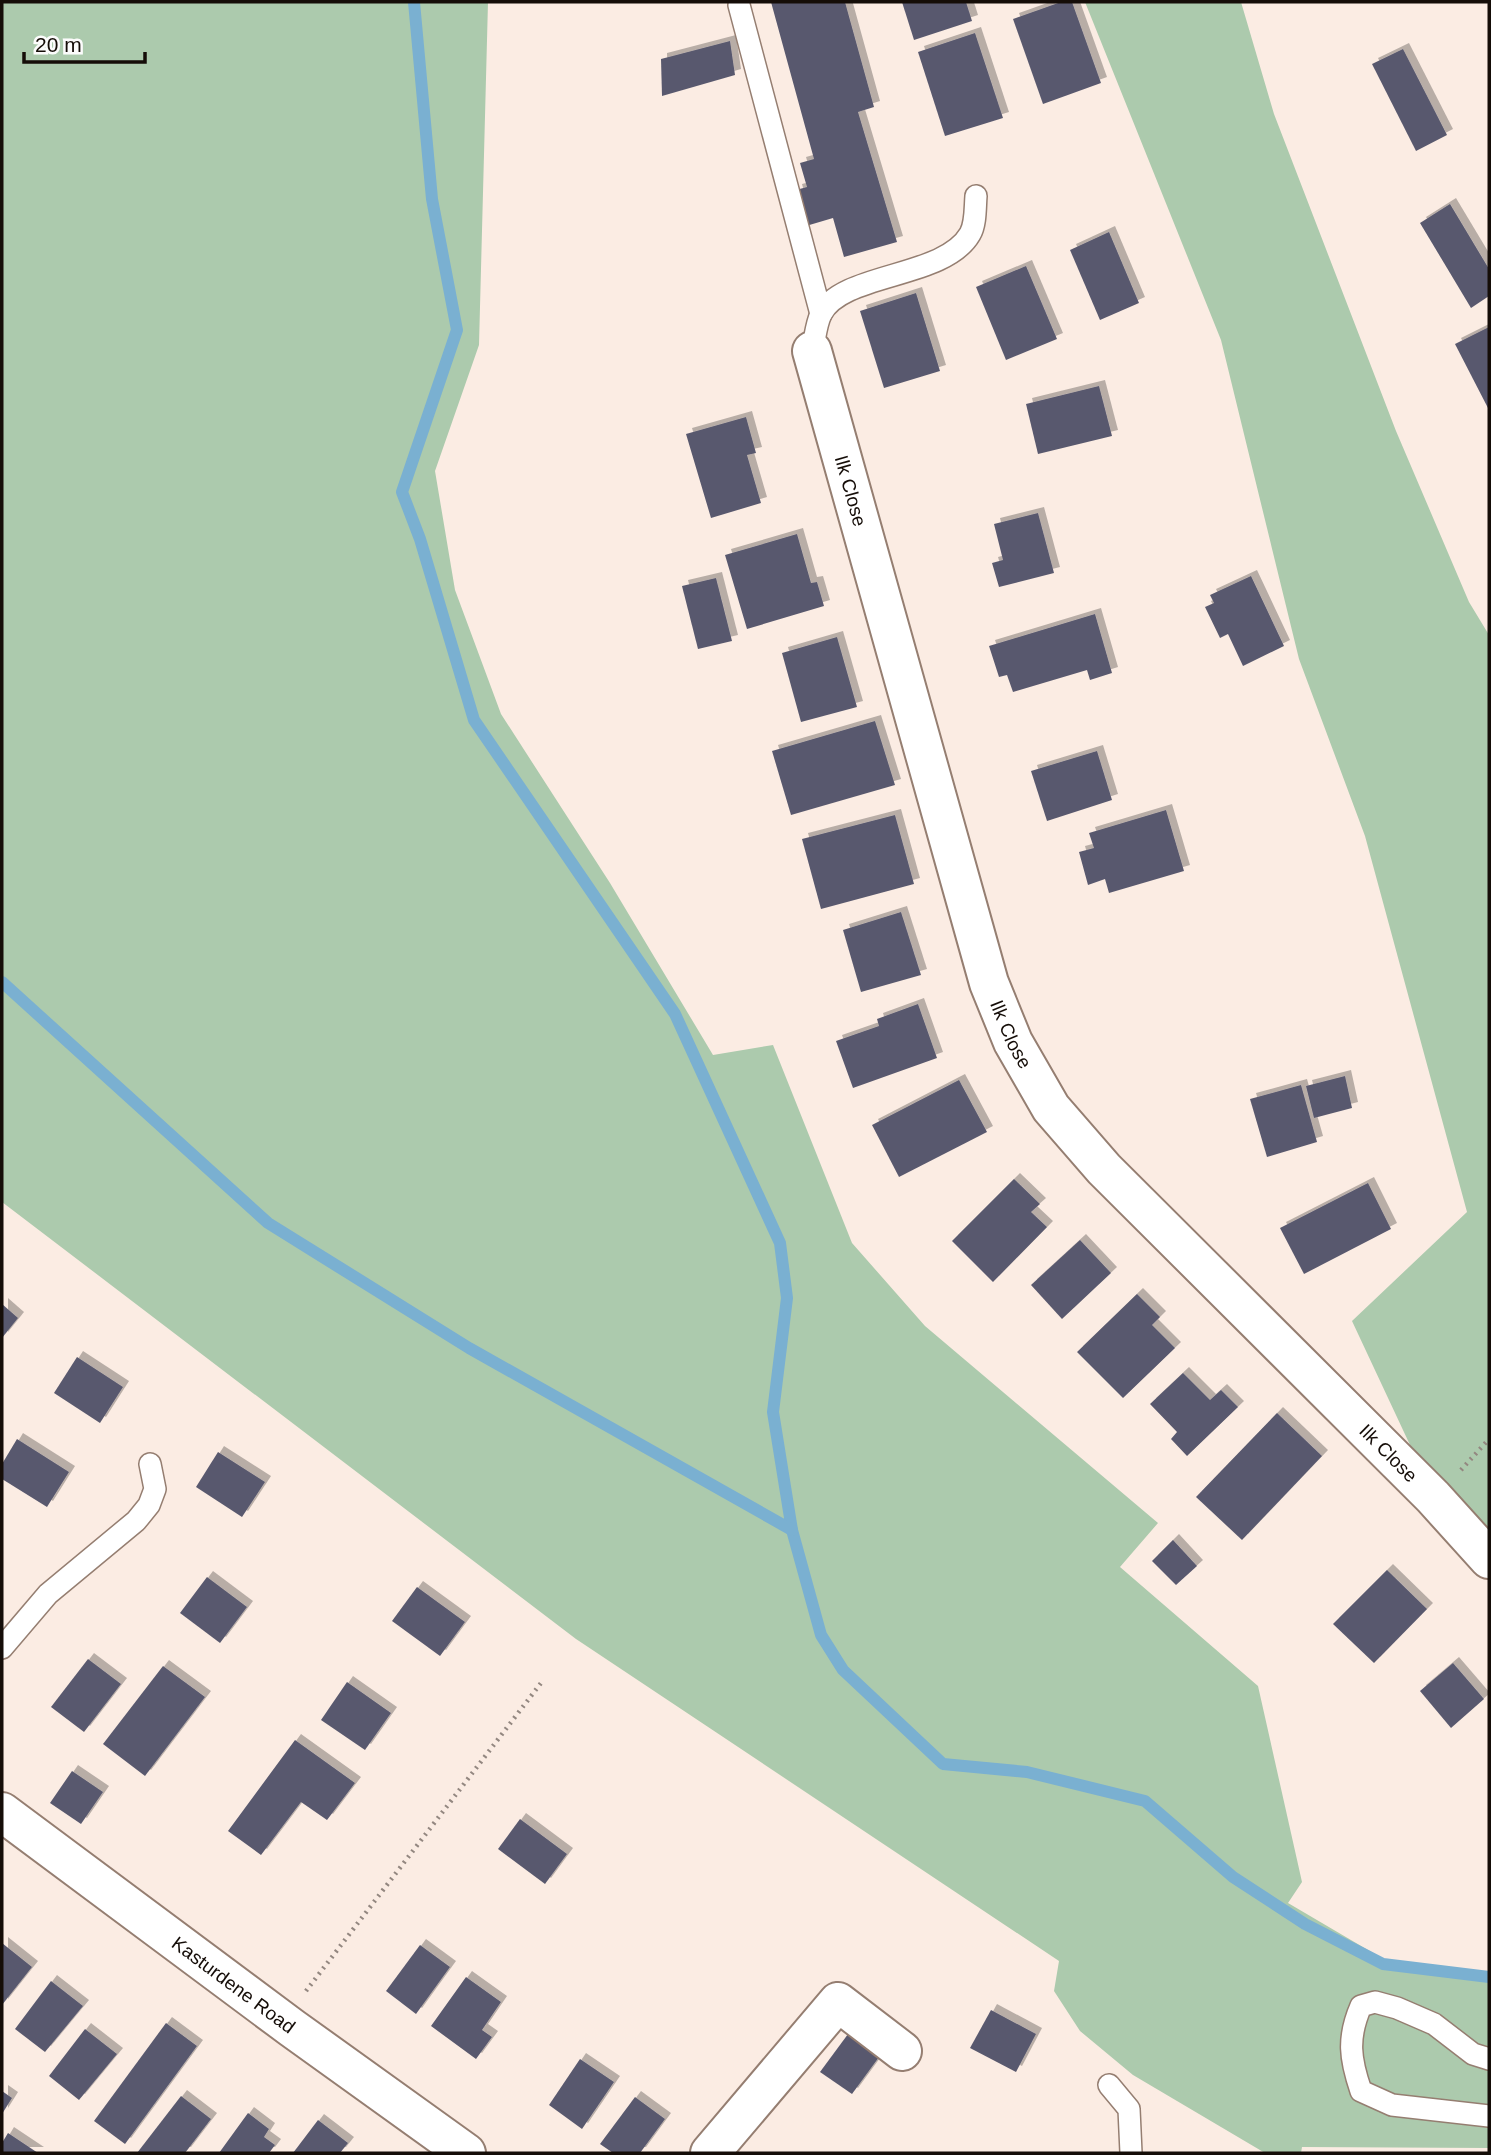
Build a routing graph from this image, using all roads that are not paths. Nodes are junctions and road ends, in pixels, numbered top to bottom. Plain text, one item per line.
1 (739, 5) dead end
2 (976, 196) dead end
3 (821, 314) junction
4 (812, 351) joint
5 (150, 1464) dead end
6 (1489, 1559) edge
7 (2, 1648) edge
8 (2, 1812) edge
9 (902, 2051) dead end
10 (1489, 2059) edge
11 (1109, 2085) dead end
12 (1489, 2116) edge
13 (466, 2153) edge
14 (710, 2153) edge
15 (1131, 2153) edge

1 - 3 lane
2 - 3 lane
3 - 4 lane
4 - 6 street, Ilk Close
5 - 7 lane
8 - 13 street, Kasturdene Road
9 - 14 street
10 - 12 lane
11 - 15 lane

